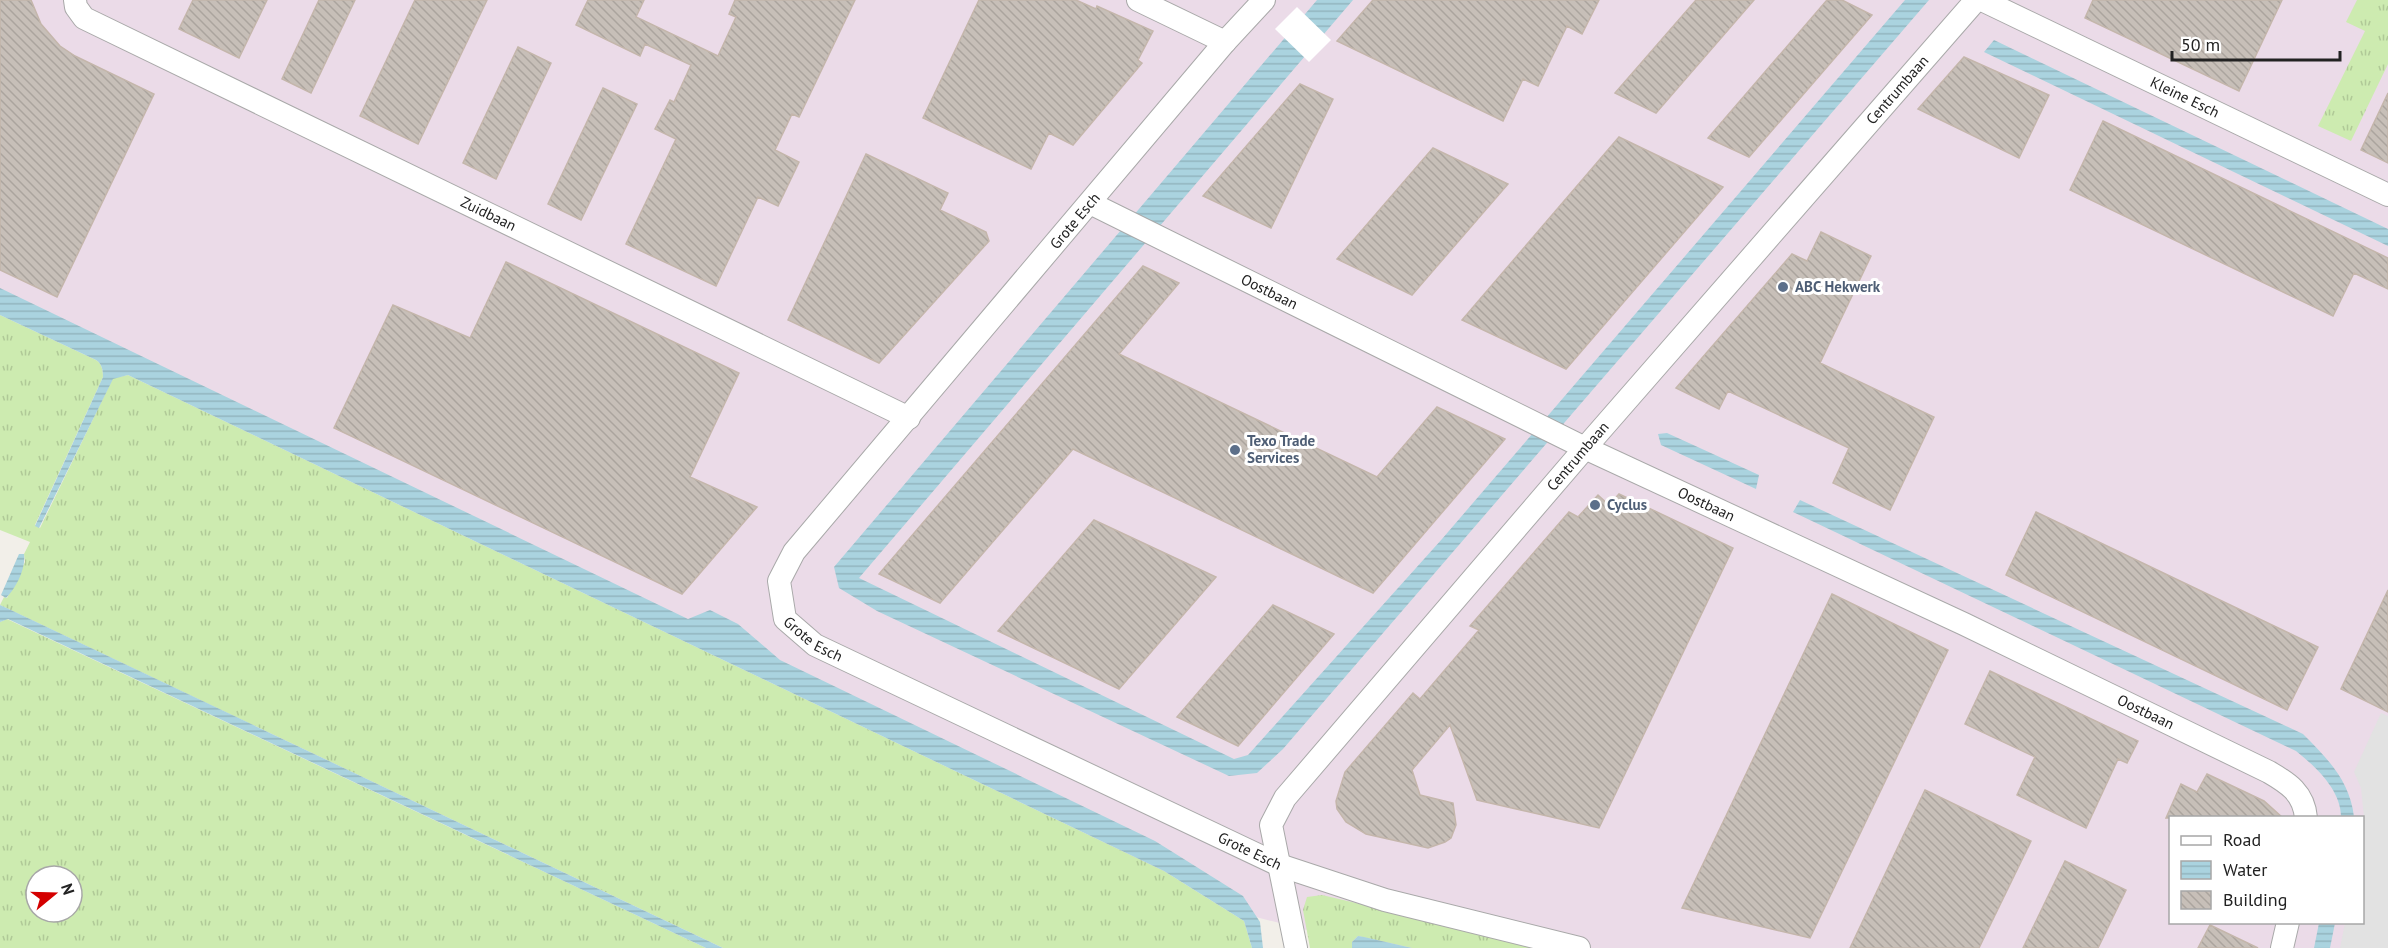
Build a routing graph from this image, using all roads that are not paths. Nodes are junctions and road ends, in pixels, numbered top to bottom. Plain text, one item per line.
1 (75, 0) edge
2 (1138, 0) edge
3 (1264, 0) edge
4 (1976, 0) edge
5 (1982, 0) edge
6 (1225, 42) junction
7 (2388, 195) edge
8 (1090, 203) junction
9 (909, 418) junction
10 (1585, 448) junction
11 (2305, 816) edge
12 (1279, 866) junction
13 (2288, 924) edge
14 (1296, 948) edge
15 (1579, 948) edge
16 (2282, 948) edge

1 - 9 street, Zuidbaan
2 - 6 street
3 - 6 street, Grote Esch
4 - 10 street, Centrumbaan
5 - 7 street, Kleine Esch
6 - 8 street, Grote Esch
8 - 9 street, Grote Esch
8 - 10 street, Oostbaan
9 - 12 street, Grote Esch
10 - 11 street, Oostbaan
10 - 12 street, Centrumbaan
12 - 14 street, Centrumbaan
12 - 15 street, Grote Esch
13 - 16 street

